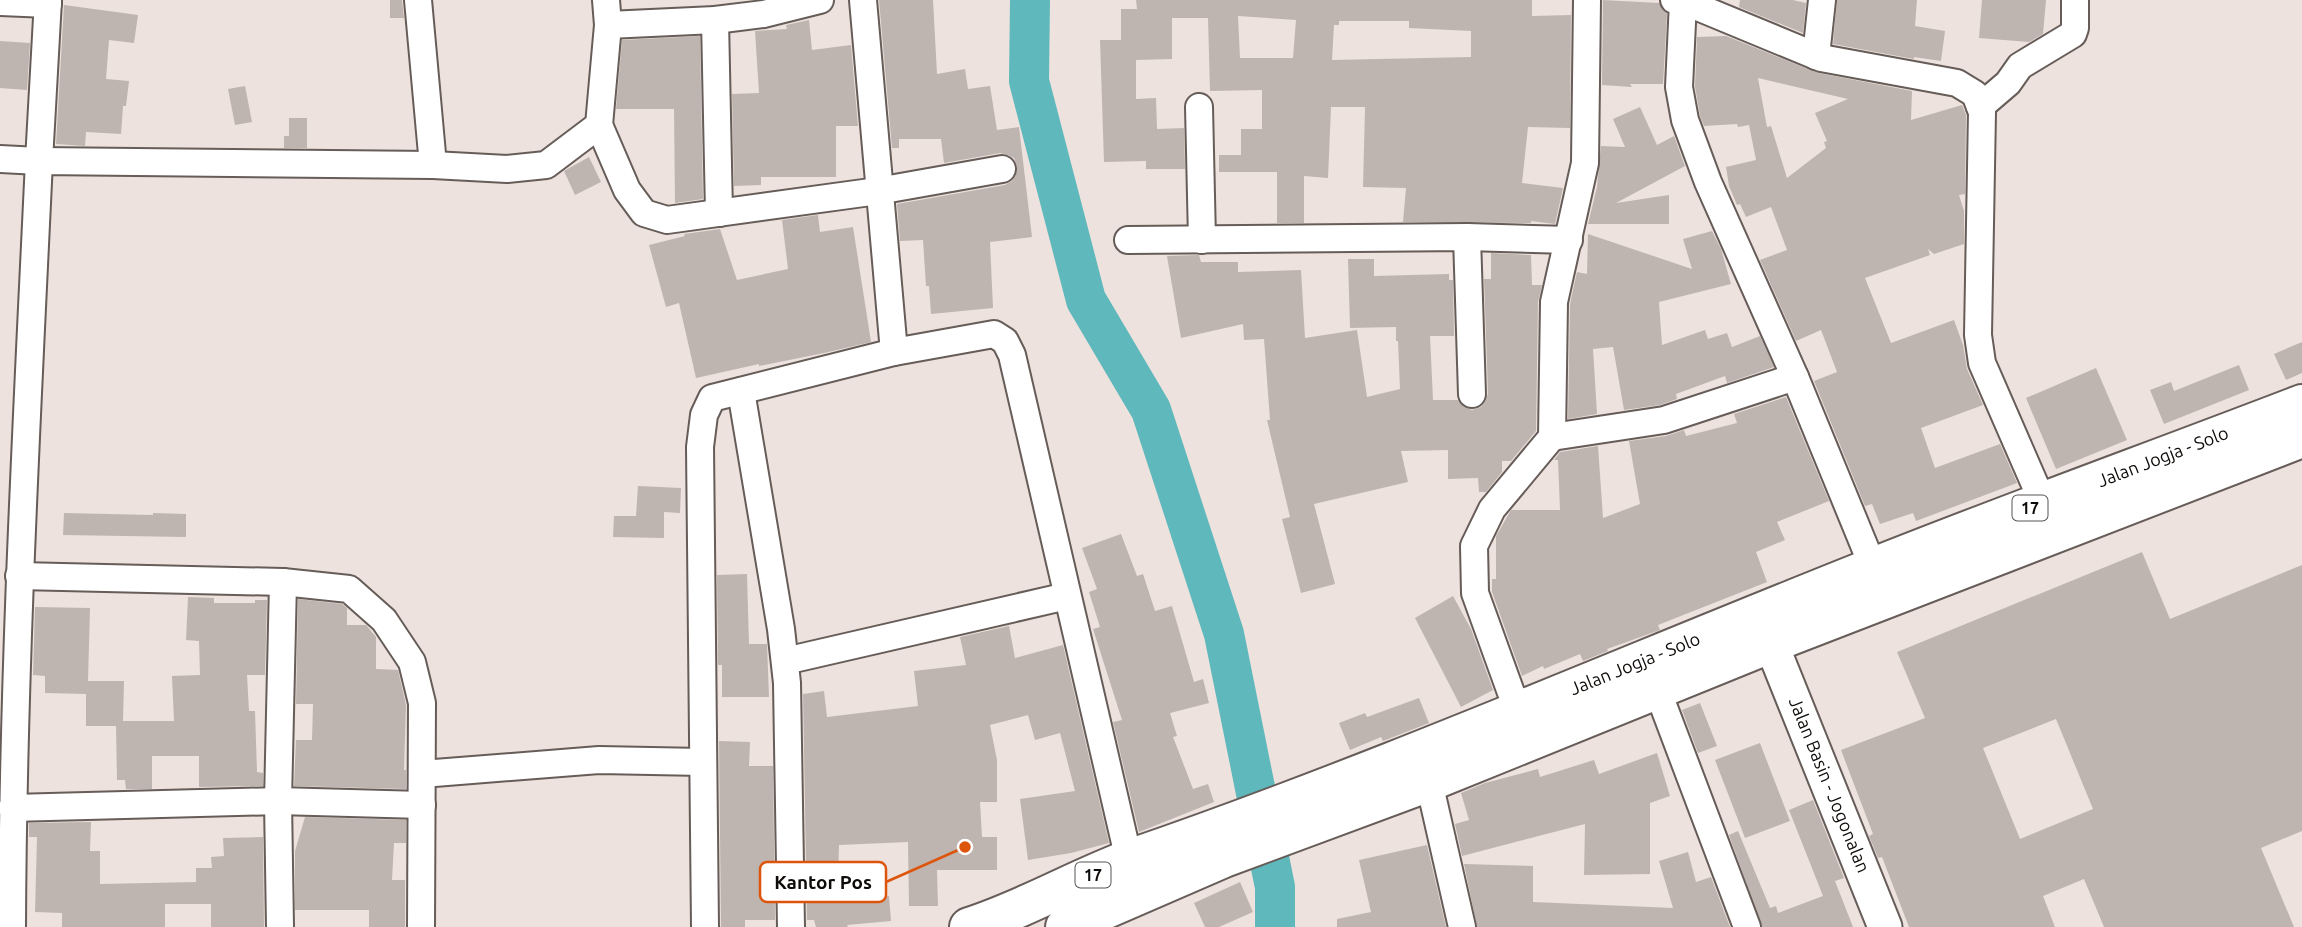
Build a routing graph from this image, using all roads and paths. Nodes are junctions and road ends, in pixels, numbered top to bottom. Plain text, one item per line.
1 (418, 0) edge
2 (820, 0) edge
3 (863, 0) edge
4 (1587, 0) edge
5 (1822, 0) edge
6 (2075, 0) edge
7 (1679, 1) edge
8 (0, 2) edge
9 (48, 2) edge
10 (607, 12) edge
11 (715, 20) junction
12 (1816, 56) junction
13 (1199, 107) dead end
14 (1980, 107) junction
15 (599, 125) junction
16 (0, 159) edge
17 (39, 161) junction
18 (433, 165) junction
19 (1002, 169) dead end
20 (878, 191) junction
21 (719, 213) junction
22 (1467, 237) junction
23 (1128, 240) dead end
24 (1202, 240) junction
25 (1569, 240) junction
26 (894, 352) junction
27 (1795, 377) junction
28 (741, 391) junction
29 (1472, 394) dead end
30 (2302, 404) edge
31 (1552, 437) junction
32 (2302, 438) edge
33 (2043, 503) junction
34 (1873, 567) junction
35 (19, 576) junction
36 (282, 582) junction
37 (1067, 596) junction
38 (1765, 628) junction
39 (785, 661) junction
40 (1657, 689) junction
41 (1518, 712) junction
42 (703, 762) junction
43 (422, 774) junction
44 (1429, 782) junction
45 (278, 801) junction
46 (1326, 803) junction
47 (422, 804) junction
48 (12, 808) junction
49 (1221, 843) junction
50 (1129, 859) junction
51 (12, 927) edge
52 (280, 927) edge
53 (421, 927) edge
54 (705, 927) edge
55 (791, 927) edge
56 (969, 927) edge
57 (1065, 927) edge
58 (1462, 927) edge
59 (1747, 927) edge
60 (1885, 927) edge

1 - 18 street
2 - 11 street
3 - 20 street
4 - 25 street
5 - 12 street
6 - 14 street
7 - 12 street
7 - 27 street
8 - 9 street
9 - 17 street
10 - 11 street
10 - 15 street
11 - 21 street
12 - 14 street
13 - 24 street
14 - 33 street
15 - 18 street
15 - 21 street
16 - 17 street
17 - 18 street
17 - 35 street
19 - 20 street
20 - 21 street
20 - 26 street
22 - 24 street
22 - 25 street
22 - 29 street
23 - 24 street
25 - 31 street
26 - 28 street
26 - 37 street
27 - 31 street
27 - 34 street
28 - 39 street
28 - 42 street
30 - 33 highway, Jalan Jogja - Solo / 17
31 - 41 street
32 - 38 highway, Jalan Jogja - Solo / 17
33 - 34 highway, Jalan Jogja - Solo / 17
34 - 38 highway, Jalan Jogja - Solo / 17
35 - 36 street
35 - 48 street
36 - 43 street
36 - 45 street
37 - 39 street
37 - 50 street
38 - 40 highway, Jalan Jogja - Solo / 17
38 - 41 highway, Jalan Jogja - Solo / 17
38 - 60 main road, Jalan Basin - Jogonalan
39 - 55 street
40 - 44 highway, Jalan Jogja - Solo / 17
40 - 59 street
41 - 46 highway, Jalan Jogja - Solo / 17
42 - 43 street
42 - 54 street
43 - 47 street
44 - 46 highway, Jalan Jogja - Solo / 17
44 - 58 street
45 - 47 street
45 - 48 street
45 - 52 street
46 - 49 highway, Jalan Jogja - Solo / 17
47 - 53 street
48 - 51 street
49 - 50 highway, Jalan Jogja - Solo / 17
49 - 57 highway, Jalan Jogja - Solo / 17
50 - 56 highway, Jalan Jogja - Solo / 17

